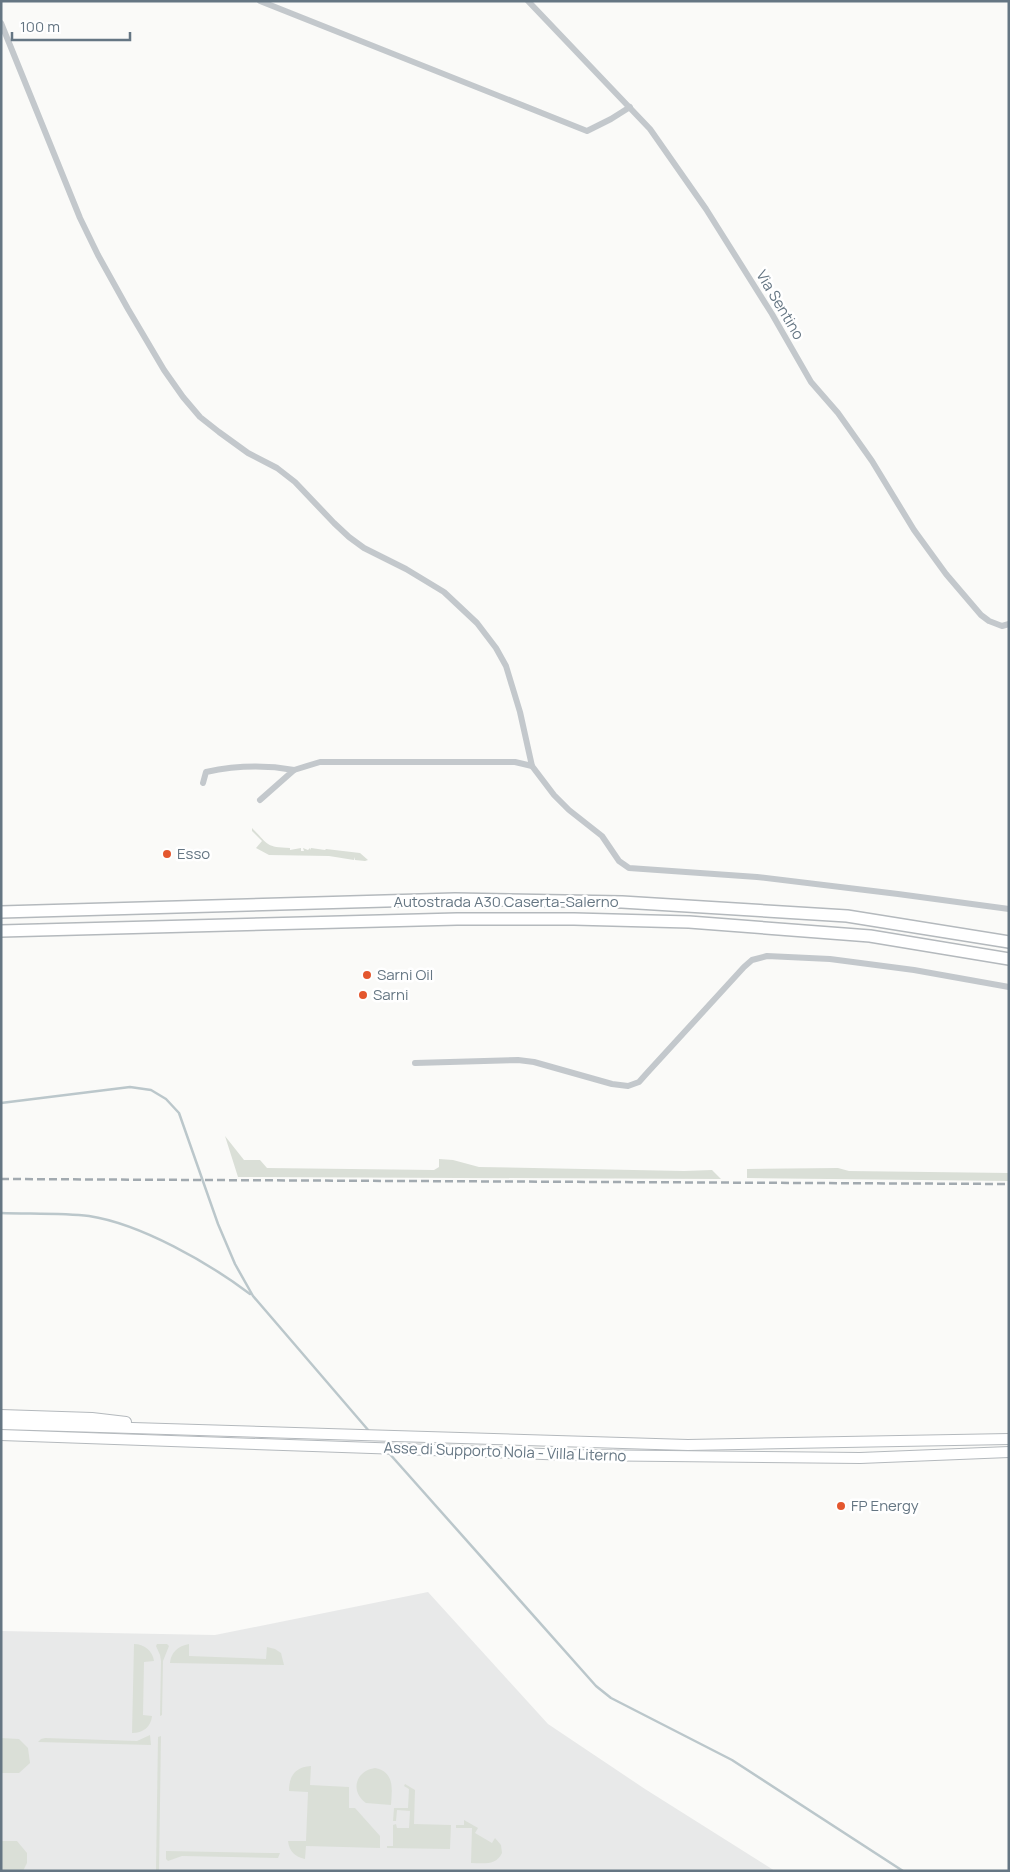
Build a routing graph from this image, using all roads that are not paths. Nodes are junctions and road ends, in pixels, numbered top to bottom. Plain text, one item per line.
1 (260, 1) edge
2 (528, 1) edge
3 (1, 23) edge
4 (630, 106) junction
5 (1005, 625) edge
6 (532, 766) junction
7 (294, 770) junction
8 (203, 783) dead end
9 (260, 800) dead end
10 (1009, 909) edge
11 (1, 912) edge
12 (1, 931) edge
13 (1009, 942) edge
14 (1009, 959) edge
15 (1009, 987) edge
16 (415, 1062) dead end
17 (1, 1415) edge
18 (1, 1424) edge
19 (191, 1430) junction
20 (1, 1435) edge
21 (1009, 1439) edge
22 (1009, 1452) edge

1 - 4 street
2 - 4 street, Via Sentino
3 - 6 street
4 - 5 street, Via Sentino
6 - 7 street
6 - 10 street
7 - 8 street
7 - 9 street
11 - 13 highway, Autostrada A30 Caserta-Salerno
12 - 14 highway, Autostrada A30 Caserta-Salerno
15 - 16 street
17 - 19 highway
18 - 19 highway, Asse di Supporto Nola - Villa Literno
19 - 21 highway, Asse di Supporto Nola - Villa Literno
20 - 22 highway, Asse di Supporto Nola - Villa Literno

